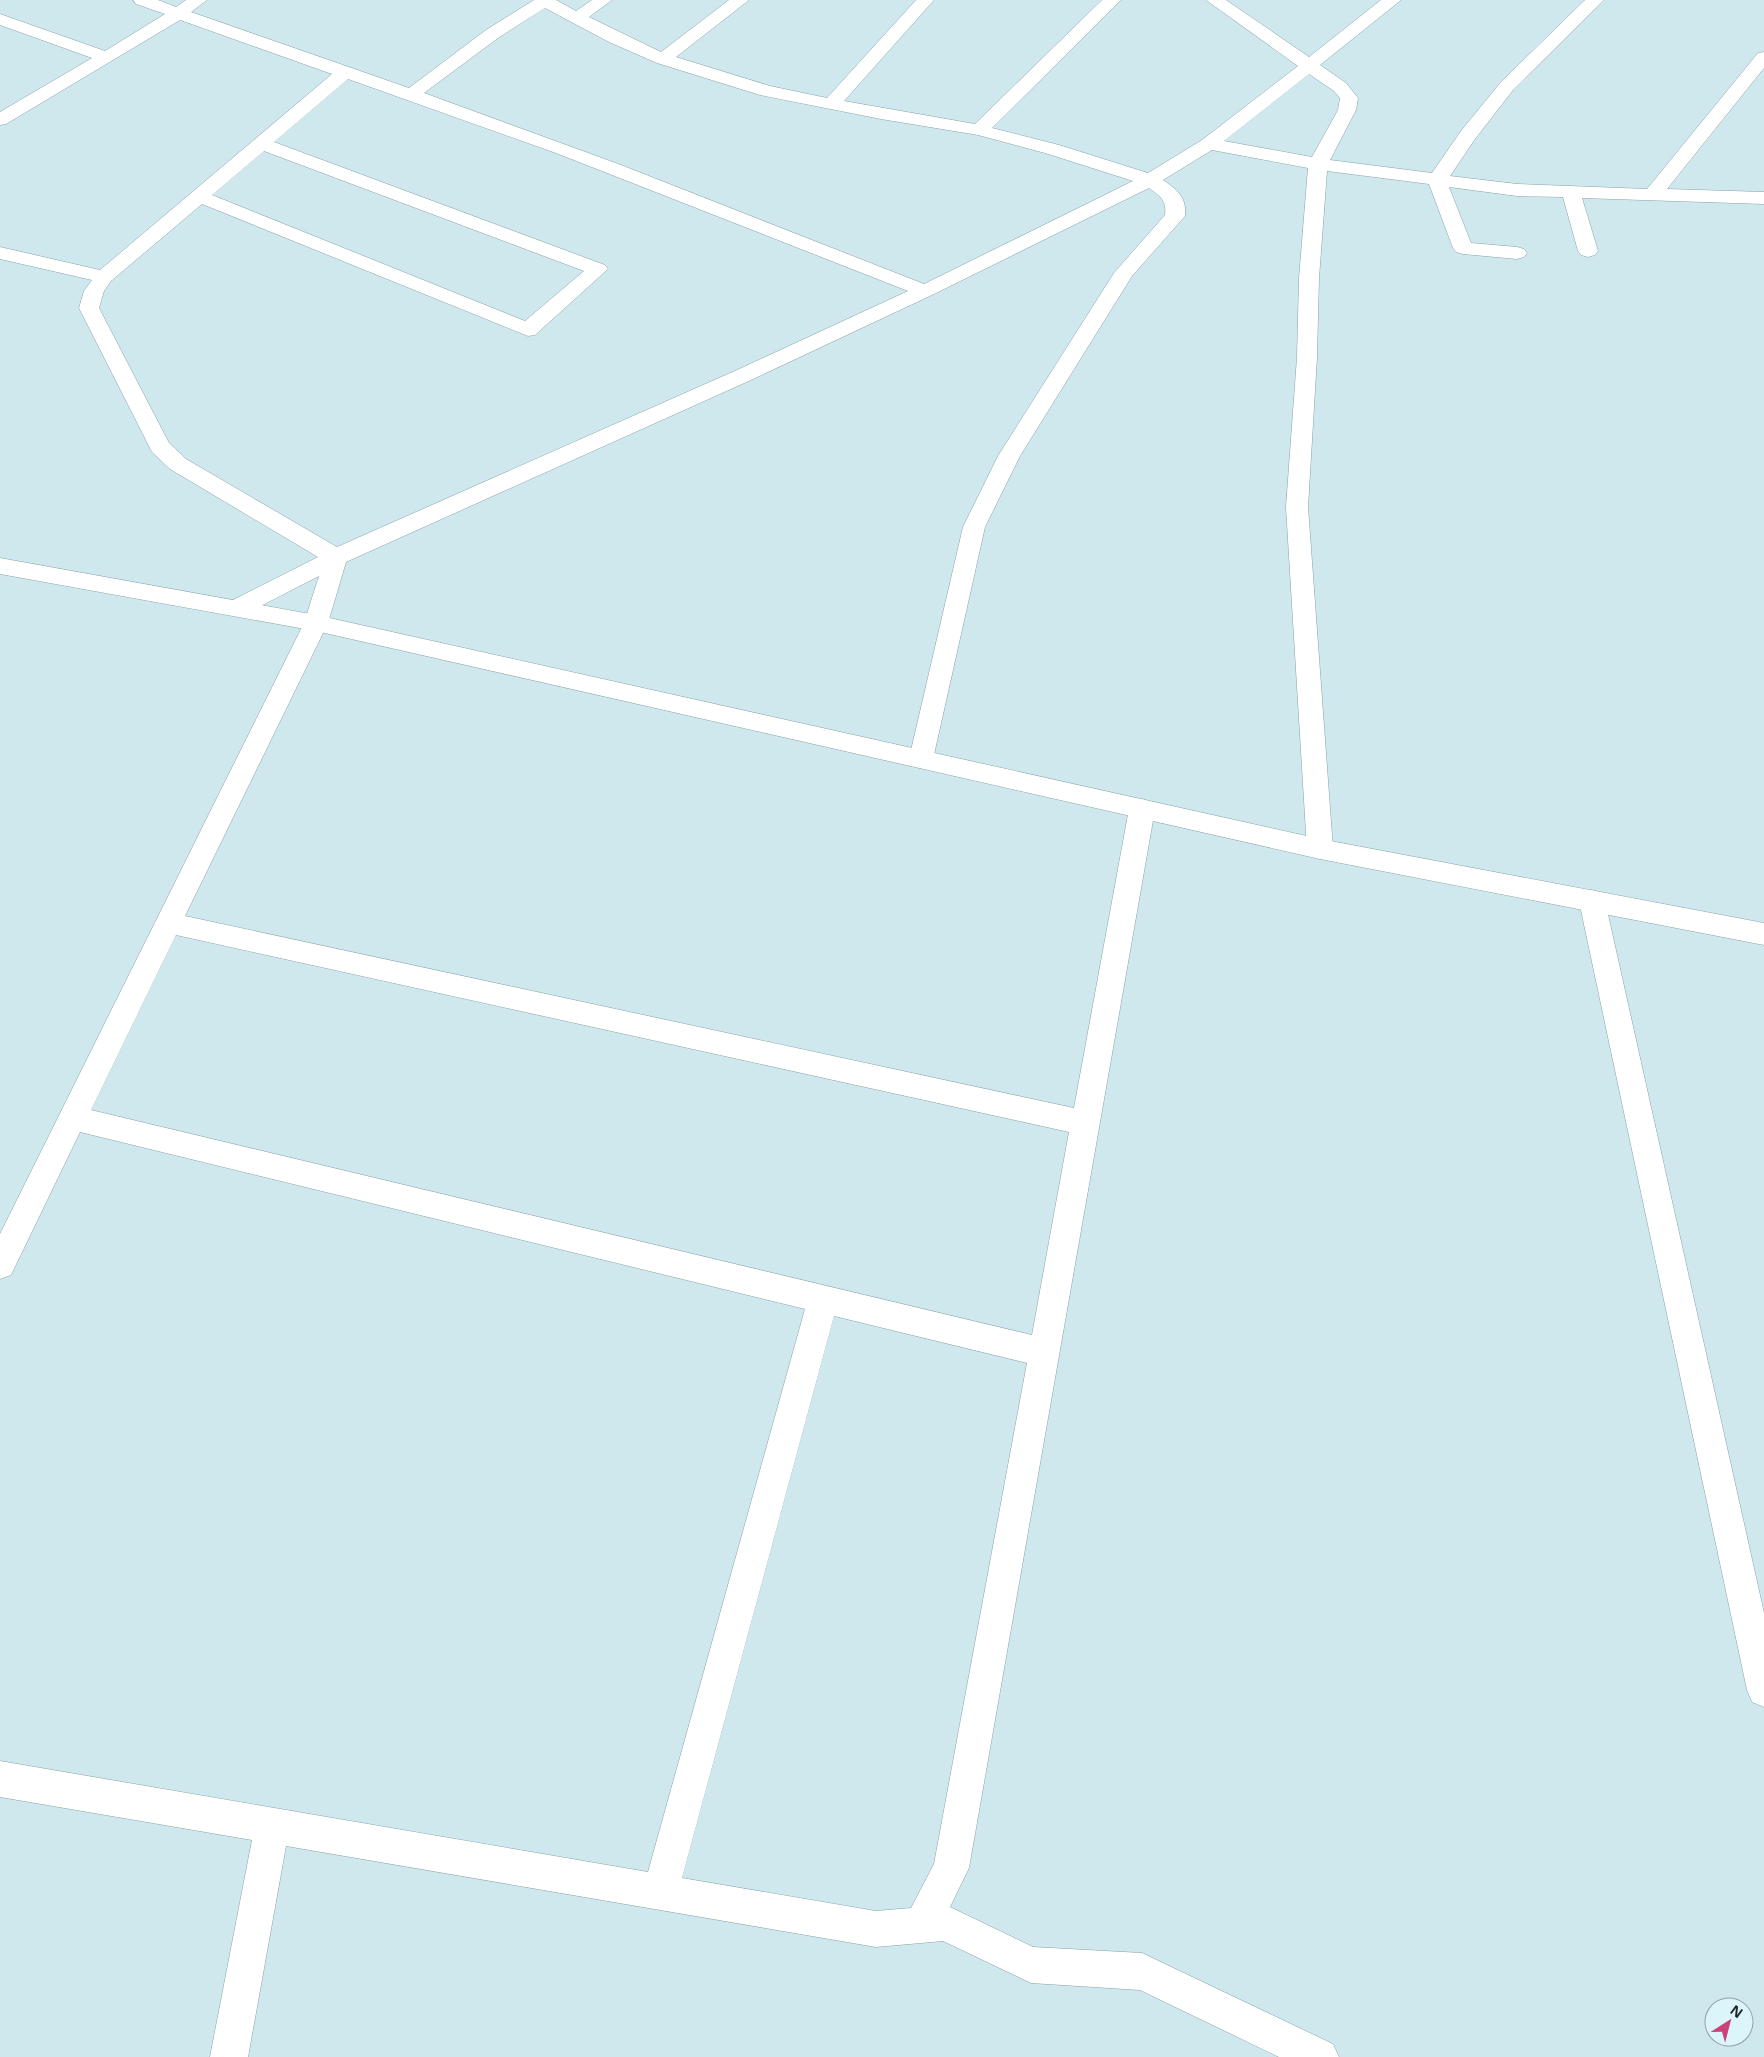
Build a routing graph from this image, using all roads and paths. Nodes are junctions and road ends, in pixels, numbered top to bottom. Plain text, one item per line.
1 (142, 0) edge
2 (198, 0) edge
3 (544, 0) edge
4 (603, 0) edge
5 (740, 0) edge
6 (925, 0) edge
7 (1112, 0) edge
8 (1215, 0) edge
9 (1392, 0) edge
10 (1595, 0) edge
11 (178, 14) junction
12 (0, 18) edge
13 (577, 18) junction
14 (106, 57) junction
15 (1764, 57) edge
16 (663, 59) junction
17 (1310, 66) junction
18 (344, 73) junction
19 (412, 94) junction
20 (831, 104) junction
21 (0, 120) edge
22 (979, 130) junction
23 (261, 142) junction
24 (1209, 144) junction
25 (1318, 164) junction
26 (1150, 180) junction
27 (1437, 180) junction
28 (1572, 192) junction
29 (1652, 195) junction
30 (200, 196) junction
31 (1764, 198) edge
32 (1588, 251) dead end
33 (0, 253) edge
34 (1517, 253) dead end
35 (104, 277) junction
36 (925, 291) junction
37 (336, 557) junction
38 (0, 566) edge
39 (237, 608) junction
40 (316, 623) junction
41 (921, 759) junction
42 (1142, 809) junction
43 (1320, 849) junction
44 (1592, 901) junction
45 (168, 923) junction
46 (1764, 934) edge
47 (72, 1118) junction
48 (1086, 1123) junction
49 (0, 1265) edge
50 (823, 1299) junction
51 (1044, 1352) junction
52 (1764, 1690) edge
53 (0, 1779) edge
54 (272, 1826) junction
55 (660, 1892) junction
56 (921, 1926) junction
57 (229, 2057) edge
58 (1320, 2057) edge

1 - 11 street
2 - 11 street
3 - 13 street
3 - 19 street
4 - 13 street
5 - 16 street
6 - 20 street
7 - 22 street
8 - 17 street
9 - 17 street
10 - 27 street
11 - 14 street
11 - 18 street
12 - 14 street
13 - 16 street
14 - 21 street
15 - 29 street
16 - 20 street
17 - 24 street
17 - 25 street
18 - 19 street
18 - 23 street
19 - 36 street
20 - 22 street
22 - 26 street
23 - 30 street
23 - 30 street
24 - 25 street
24 - 26 street
25 - 27 street
25 - 43 street
26 - 36 street
26 - 41 street
27 - 28 street
27 - 34 street
28 - 29 street
28 - 32 street
29 - 31 street
30 - 35 street
33 - 35 street
35 - 37 street
36 - 37 street
37 - 39 street
37 - 40 street
38 - 39 street
39 - 40 street
40 - 41 street
40 - 45 street
41 - 42 street
42 - 43 street
42 - 48 street
43 - 44 street
44 - 46 street
44 - 52 street
45 - 47 street
45 - 48 street
47 - 49 street
47 - 50 street
48 - 51 street
50 - 51 street
50 - 55 street
51 - 56 street
53 - 54 street
54 - 55 street
54 - 57 street
55 - 56 street
56 - 58 street

